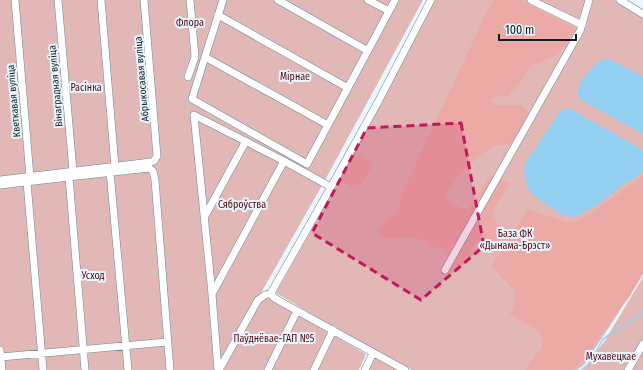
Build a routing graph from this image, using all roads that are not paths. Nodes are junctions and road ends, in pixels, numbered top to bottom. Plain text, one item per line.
1 (15, 0) edge
2 (58, 0) edge
3 (101, 0) edge
4 (144, 0) edge
5 (190, 0) edge
6 (223, 0) edge
7 (278, 0) edge
8 (368, 0) edge
9 (395, 0) edge
10 (431, 0) edge
11 (531, 0) edge
12 (589, 0) edge
13 (620, 0) edge
14 (636, 0) edge
15 (632, 8) junction
16 (389, 11) junction
17 (643, 14) edge
18 (218, 15) junction
19 (582, 25) junction
20 (368, 50) junction
21 (205, 57) junction
22 (188, 77) dead end
23 (348, 88) junction
24 (328, 125) junction
25 (246, 141) junction
26 (284, 161) junction
27 (112, 169) junction
28 (71, 174) junction
29 (28, 179) junction
30 (0, 180) edge
31 (0, 185) edge
32 (330, 187) junction
33 (204, 217) junction
34 (445, 270) dead end
35 (271, 293) junction
36 (212, 294) junction
37 (297, 311) junction
38 (333, 330) junction
39 (167, 342) junction
40 (643, 344) edge
41 (126, 346) junction
42 (84, 349) junction
43 (42, 353) junction
44 (373, 353) junction
45 (0, 354) edge
46 (2, 370) edge
47 (43, 370) edge
48 (86, 370) edge
49 (128, 370) edge
50 (170, 370) edge
51 (218, 370) edge
52 (268, 370) edge
53 (314, 370) edge
54 (365, 370) edge
55 (405, 370) edge
56 (629, 370) edge

1 - 29 street, Кветкавая вуліца
2 - 28 street, Вінаградная вуліца
3 - 27 street
4 - 27 street, Абрыкосавая вуліца
5 - 22 street
6 - 18 street
7 - 20 street
8 - 16 street
9 - 16 street
10 - 32 street
11 - 19 street
12 - 19 street
13 - 15 street
14 - 15 street
15 - 17 street
16 - 20 street
18 - 21 street
18 - 23 street
19 - 34 street
20 - 23 street
21 - 24 street
21 - 24 street
23 - 24 street
25 - 26 street
25 - 33 street
25 - 33 street
26 - 32 street
26 - 36 street
27 - 28 street
27 - 39 street
27 - 41 street
28 - 29 street
28 - 42 street, Вінаградная вуліца
29 - 30 street
29 - 31 street
29 - 43 street, Кветкавая вуліца
32 - 35 street
33 - 36 street
35 - 37 street
35 - 51 street
36 - 51 street
37 - 38 street
37 - 52 street
38 - 44 street
38 - 53 street
39 - 41 street
39 - 50 street
40 - 56 street
41 - 42 street
41 - 49 street
42 - 43 street
42 - 48 street, Вінаградная вуліца
43 - 45 street
43 - 47 street, Кветкавая вуліца
44 - 54 street
44 - 55 street
45 - 46 street

